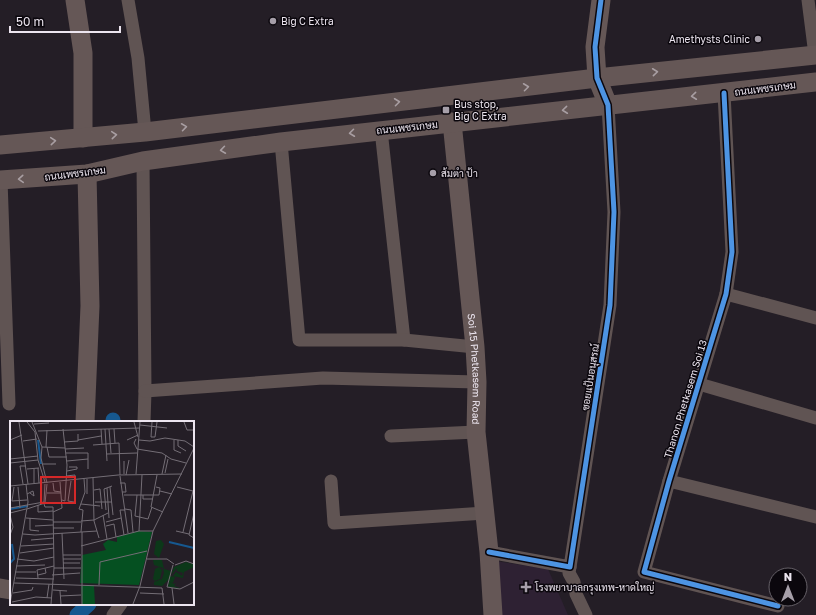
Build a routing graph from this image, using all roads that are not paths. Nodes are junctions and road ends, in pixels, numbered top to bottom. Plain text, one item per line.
1 (75, 0) edge
2 (128, 0) edge
3 (601, 0) edge
4 (808, 0) edge
5 (815, 55) edge
6 (597, 78) junction
7 (816, 82) edge
8 (724, 92) junction
9 (608, 105) junction
10 (452, 122) junction
11 (381, 130) junction
12 (145, 132) junction
13 (83, 138) junction
14 (281, 142) junction
15 (0, 145) edge
16 (143, 162) junction
17 (87, 174) junction
18 (0, 180) edge
19 (726, 294) junction
20 (816, 318) edge
21 (404, 340) junction
22 (475, 346) junction
23 (477, 382) junction
24 (699, 384) junction
25 (145, 391) junction
26 (9, 404) dead end
27 (816, 418) edge
28 (85, 421) edge
29 (144, 421) edge
30 (476, 432) junction
31 (391, 436) dead end
32 (331, 480) dead end
33 (669, 481) junction
34 (485, 513) junction
35 (816, 517) edge
36 (489, 552) junction
37 (570, 567) junction
38 (0, 588) edge
39 (10, 590) edge
40 (768, 603) edge
41 (120, 605) edge
42 (113, 615) edge
43 (493, 615) edge
44 (586, 615) edge

1 - 13 main road
2 - 12 street
3 - 6 main road
4 - 5 street
6 -> 5 main road
6 - 9 main road
12 -> 6 main road
7 - 8 main road, ถนนเพชรเกษม
8 -> 9 main road, ถนนเพชรเกษม
8 - 19 street, Thanon Phetkasem Soi 13
9 -> 10 main road, ถนนเพชรเกษม
9 - 37 street, ซอยแป้นอนุสรณ์
10 - 11 main road, ถนนเพชรเกษม
10 - 22 main road, Soi 15 Phetkasem Road
11 -> 14 main road, ถนนเพชรเกษม
11 - 21 street
13 -> 12 main road
15 -> 13 main road
14 -> 16 main road, ถนนเพชรเกษม
14 - 21 street
16 - 17 main road, ถนนเพชรเกษม
16 - 25 street
17 -> 18 main road, ถนนเพชรเกษม
17 - 28 main road
18 - 26 street
19 - 20 street
19 - 24 street, Thanon Phetkasem Soi 13
21 - 22 street
22 - 23 main road, Soi 15 Phetkasem Road
23 - 25 street
23 - 30 main road, Soi 15 Phetkasem Road
24 - 27 street
24 - 33 street, Thanon Phetkasem Soi 13
25 - 29 street
30 - 31 street
30 - 34 main road, Soi 15 Phetkasem Road
32 - 34 street
33 - 35 street
33 - 40 street, Thanon Phetkasem Soi 13
34 - 36 main road, Soi 15 Phetkasem Road
36 - 37 street
36 - 43 main road, Soi 15 Phetkasem Road
37 - 44 street
38 - 39 main road
41 - 42 street

